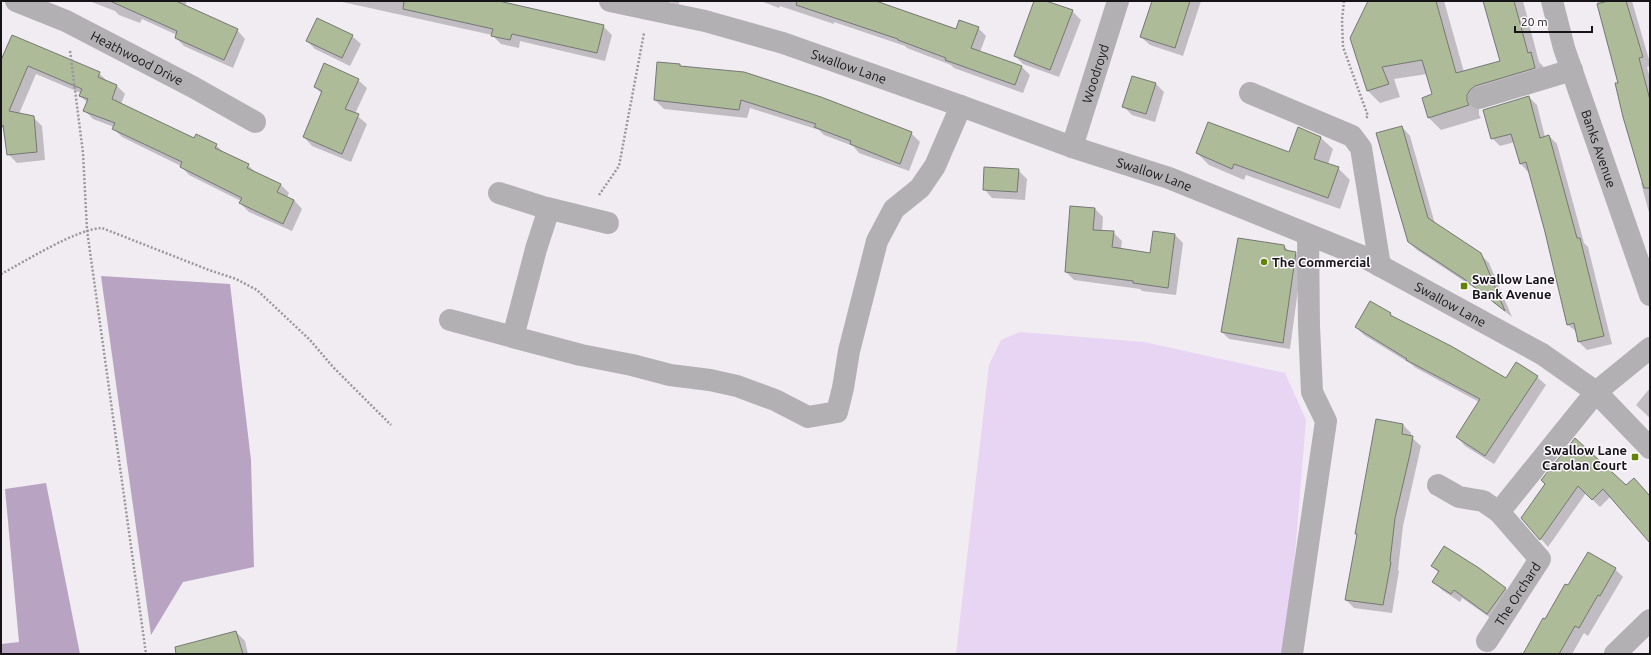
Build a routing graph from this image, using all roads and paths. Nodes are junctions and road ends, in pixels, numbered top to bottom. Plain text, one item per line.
1 (16, 1) edge
2 (610, 1) edge
3 (1118, 1) edge
4 (1344, 1) edge
5 (1552, 1) edge
6 (648, 9) junction
7 (66, 21) junction
8 (1572, 70) junction
9 (1250, 93) dead end
10 (1479, 98) dead end
11 (962, 106) junction
12 (255, 122) dead end
13 (1352, 136) junction
14 (1072, 147) junction
15 (499, 193) dead end
16 (547, 208) junction
17 (584, 218) junction
18 (608, 223) dead end
19 (87, 230) junction
20 (1308, 235) junction
21 (1380, 266) junction
22 (1, 274) edge
23 (1650, 295) edge
24 (450, 320) dead end
25 (513, 337) junction
26 (1650, 348) edge
27 (1596, 392) junction
28 (391, 425) dead end
29 (1650, 448) edge
30 (1438, 485) dead end
31 (1498, 512) junction
32 (1650, 620) edge
33 (1487, 641) dead end
34 (146, 654) edge
35 (1292, 654) edge
36 (1616, 654) edge

1 - 7 street, Heathwood Drive
2 - 6 street, Swallow Lane
3 - 14 street, Woodroyd
4 - 13 path
5 - 8 street, Banks Avenue
6 - 11 street, Swallow Lane
6 - 17 path
7 - 12 street, Heathwood Drive
7 - 19 path
8 - 10 street
8 - 23 street, Banks Avenue
9 - 13 street
11 - 14 street, Swallow Lane
11 - 25 street
13 - 21 street
14 - 20 street, Swallow Lane
15 - 16 street
16 - 17 street
16 - 25 street
17 - 18 street
19 - 22 path
19 - 28 path
19 - 34 path
20 - 21 street, Swallow Lane
20 - 35 street
21 - 27 street, Swallow Lane
24 - 25 street
26 - 27 street
27 - 29 street, Swallow Lane
27 - 31 street
30 - 31 street
31 - 33 street, The Orchard
32 - 36 street

